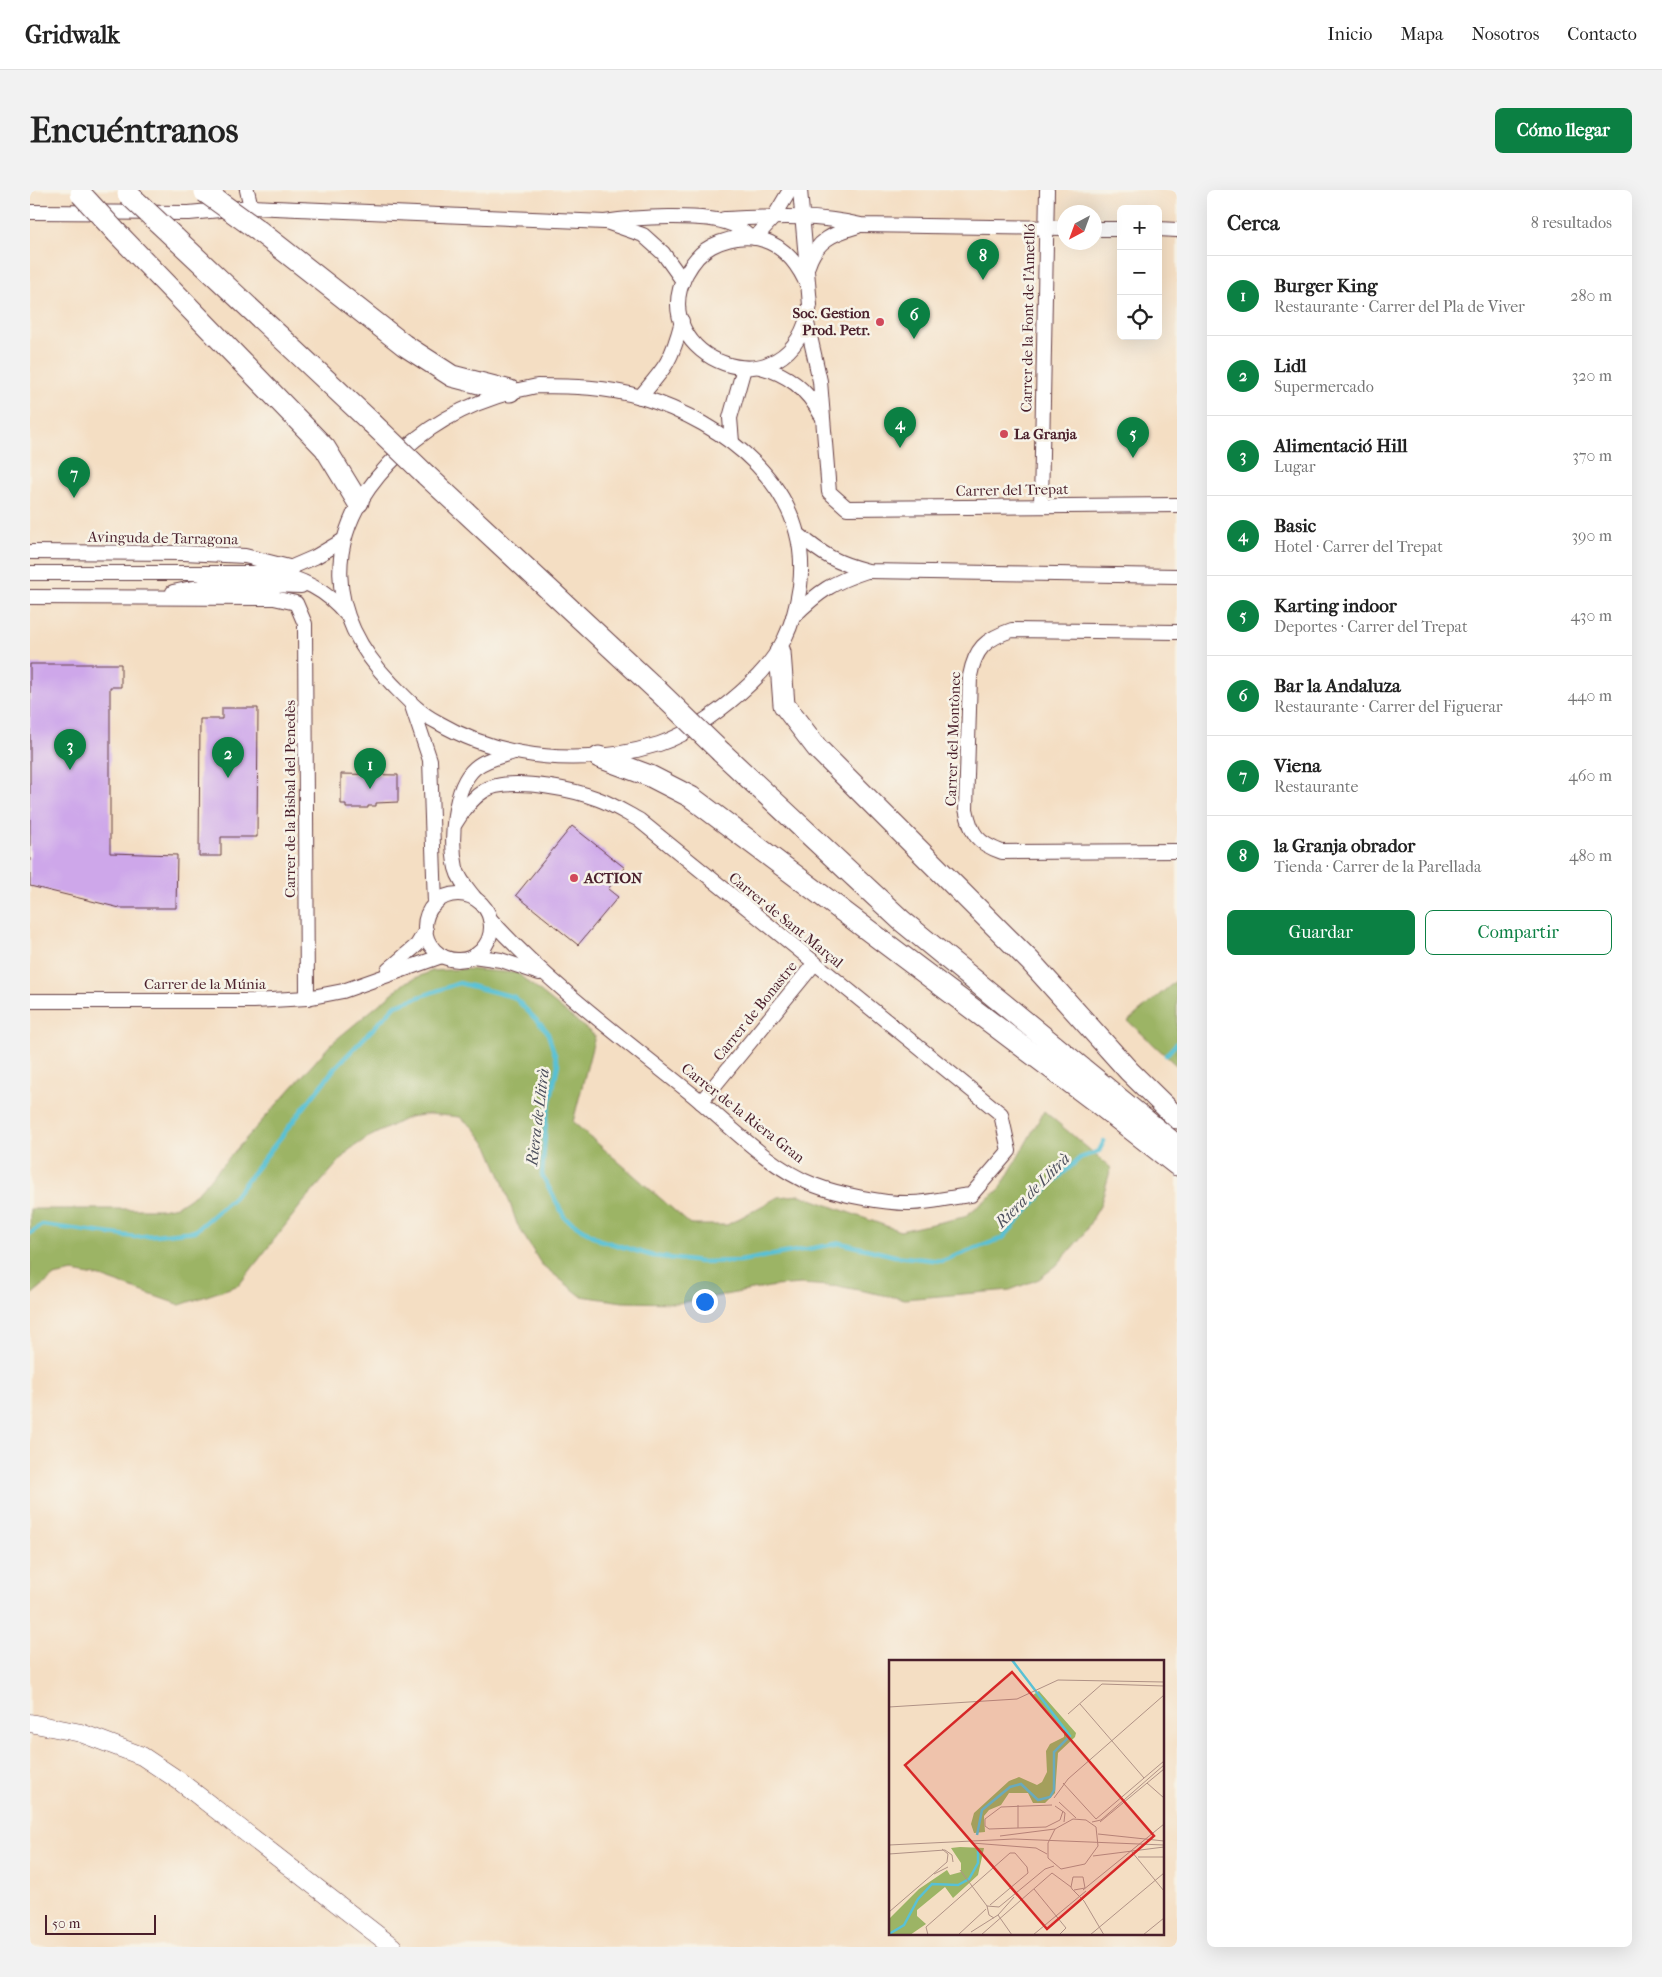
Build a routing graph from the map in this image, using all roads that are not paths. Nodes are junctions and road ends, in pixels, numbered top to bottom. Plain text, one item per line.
1 (247, 190) edge
2 (790, 190) edge
3 (800, 190) edge
4 (1047, 190) edge
5 (204, 191) edge
6 (79, 192) edge
7 (126, 192) edge
8 (251, 207) junction
9 (30, 212) edge
10 (802, 216) junction
11 (774, 217) junction
12 (717, 219) junction
13 (605, 222) junction
14 (861, 225) junction
15 (1045, 228) junction
16 (1057, 228) edge
17 (1102, 228) edge
18 (1117, 229) edge
19 (1162, 229) edge
20 (1177, 230) edge
21 (753, 238) junction
22 (807, 269) junction
23 (682, 281) junction
24 (808, 288) junction
25 (682, 321) junction
26 (807, 323) junction
27 (760, 367) junction
28 (744, 368) junction
29 (510, 392) junction
30 (640, 397) junction
31 (824, 420) junction
32 (732, 442) junction
33 (358, 502) junction
34 (1177, 505) edge
35 (1041, 506) junction
36 (798, 534) junction
37 (342, 541) junction
38 (30, 552) edge
39 (293, 568) junction
40 (1177, 568) edge
41 (868, 571) junction
42 (30, 573) edge
43 (271, 573) junction
44 (1099, 573) junction
45 (1177, 576) edge
46 (313, 586) junction
47 (30, 597) edge
48 (150, 597) junction
49 (348, 617) junction
50 (793, 617) junction
51 (1177, 632) edge
52 (780, 652) junction
53 (410, 703) junction
54 (515, 752) junction
55 (599, 757) junction
56 (455, 824) junction
57 (1177, 851) edge
58 (475, 898) junction
59 (435, 904) junction
60 (490, 918) junction
61 (426, 930) junction
62 (442, 956) junction
63 (473, 956) junction
64 (814, 964) junction
65 (377, 978) junction
66 (555, 982) junction
67 (307, 998) junction
68 (30, 1001) edge
69 (701, 1102) junction
70 (1177, 1118) edge
71 (1177, 1146) edge
72 (1177, 1166) edge
73 (971, 1195) joint
74 (30, 1723) edge
75 (393, 1947) edge

1 - 8 street
2 - 11 street
3 - 10 street
4 - 15 street, Carrer de la Font de l'Ametlló
5 - 29 highway, bridge
6 - 33 highway, bridge
7 - 71 highway, bridge
8 - 9 street
8 - 13 street
10 - 11 street
10 - 14 street
10 - 22 street
11 - 12 street
11 - 21 street
12 - 13 street
12 - 21 street
13 - 23 street
14 - 15 street
14 - 22 street
15 - 16 street
15 - 35 street, Carrer de la Font de l'Ametlló
17 - 18 street
19 - 20 street
21 - 23 street
21 - 24 street
22 - 24 street
23 - 25 street
24 - 26 street
25 - 28 street
25 - 30 street
26 - 27 street
26 - 31 street
27 - 28 street
27 - 31 street
28 - 32 street
29 - 30 street
29 - 33 street
30 - 32 street
31 - 35 street, Carrer del Trepat
32 - 36 street
33 - 37 street
34 - 35 street, Carrer del Trepat
36 - 41 street
36 - 50 street
37 - 39 street
37 - 49 street
38 - 39 street, Avinguda de Tarragona
39 - 43 street
40 - 44 street
41 - 44 street
41 - 50 street
42 - 43 street
43 - 46 street
44 - 45 street
46 - 48 street
46 - 49 street
47 - 48 street
48 - 67 street, Carrer de la Bisbal del Penedès
49 - 53 street
50 - 52 street
51 - 57 street, Carrer del Montònec
52 - 55 street
52 - 70 highway
53 - 54 street
53 - 59 street
54 - 55 street
54 - 56 street
55 - 72 highway
56 - 58 street
56 - 64 street, Carrer de Sant Marçal
58 - 59 street
58 - 60 street
59 - 61 street
60 - 63 street
60 - 66 street, Carrer de la Riera Gran
61 - 62 street
61 - 65 street, Carrer de la Múnia
62 - 63 street
62 - 65 street, Carrer de la Múnia
63 - 66 street, Carrer de la Riera Gran
64 - 69 street, Carrer de Bonastre
64 - 73 street, Carrer de Sant Marçal
65 - 67 street, Carrer de la Múnia
66 - 69 street, Carrer de la Riera Gran
67 - 68 street, Carrer de la Múnia
69 - 73 street, Carrer de la Riera Gran
74 - 75 main road

